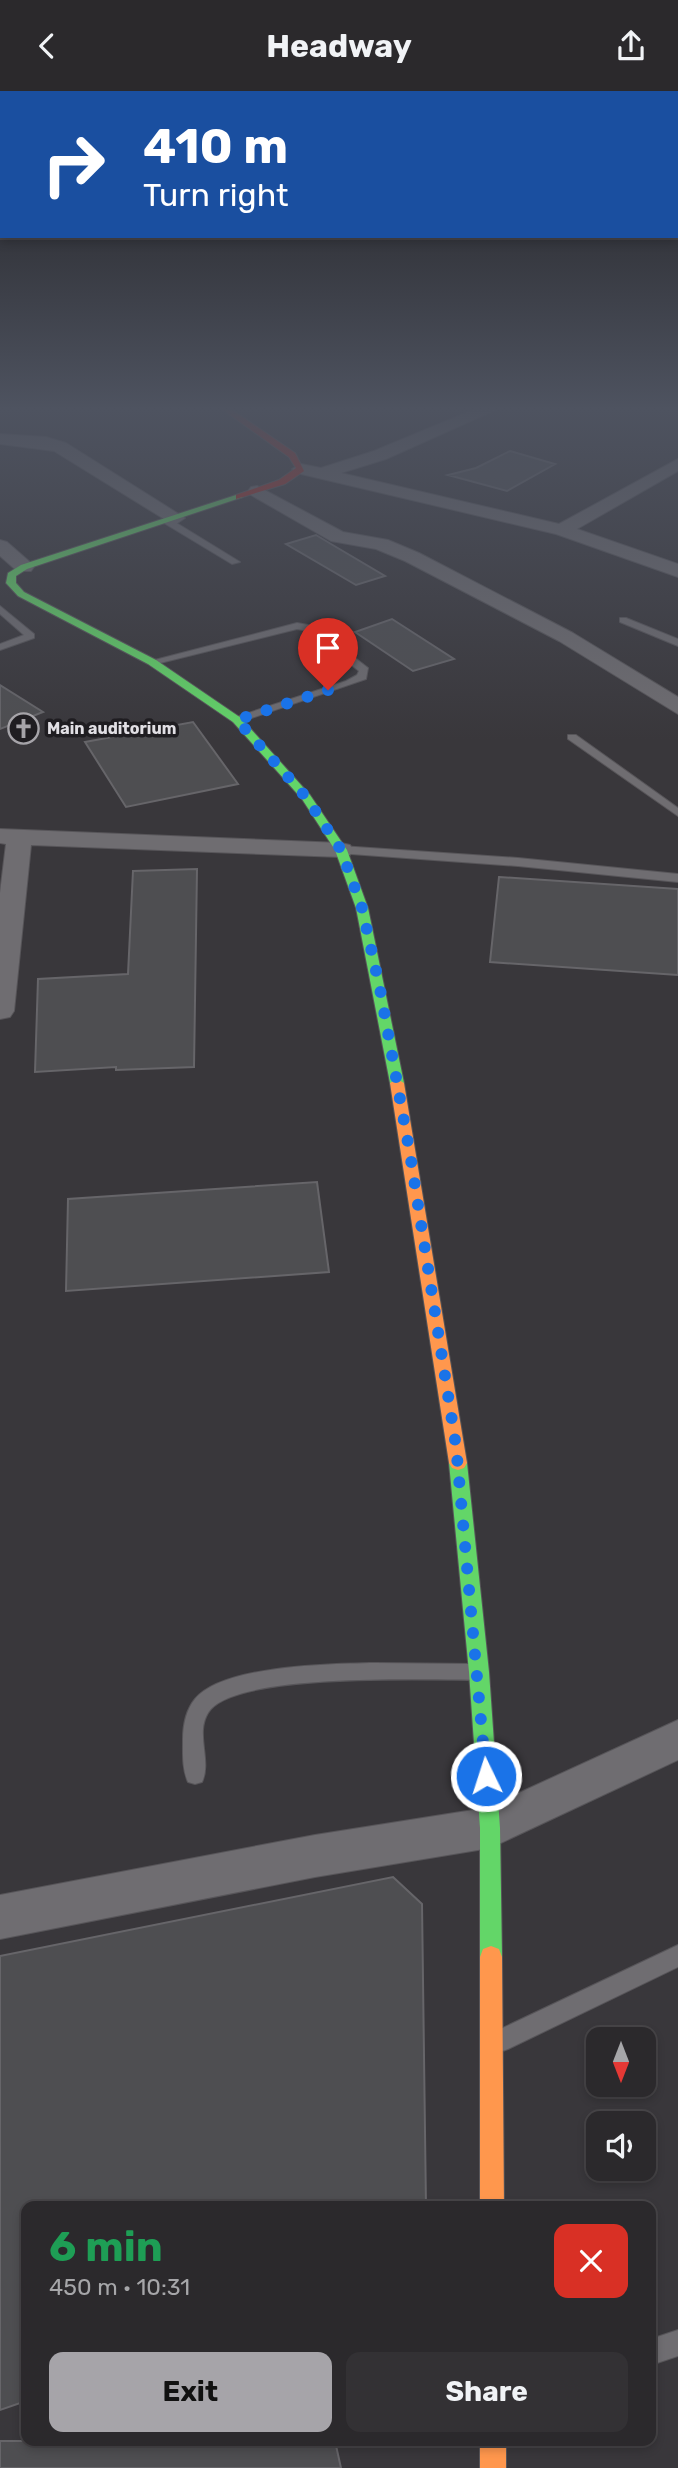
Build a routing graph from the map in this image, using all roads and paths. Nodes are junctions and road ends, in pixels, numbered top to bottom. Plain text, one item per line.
1 (175, 518) edge
2 (304, 518) edge
3 (511, 518) edge
4 (583, 518) edge
5 (172, 519) junction
6 (562, 530) junction
7 (0, 546) edge
8 (235, 562) dead end
9 (678, 571) edge
10 (12, 573) edge
11 (0, 610) edge
12 (623, 620) dead end
13 (678, 643) edge
14 (0, 647) edge
15 (152, 662) junction
16 (678, 706) edge
17 (237, 720) junction
18 (572, 737) dead end
19 (678, 813) edge
20 (10, 837) edge
21 (341, 850) junction
22 (678, 878) edge
23 (0, 1011) edge
24 (479, 1672) junction
25 (678, 1739) edge
26 (195, 1775) dead end
27 (490, 1828) junction
28 (0, 1917) edge
29 (678, 1956) edge
30 (492, 2045) junction
31 (492, 2201) edge
32 (678, 2343) edge
33 (656, 2350) edge
34 (493, 2446) edge
35 (494, 2468) edge

1 - 5 street
2 - 16 street
3 - 6 street
4 - 6 street
5 - 8 lane
5 - 10 street
6 - 9 street
7 - 10 street
10 - 15 street
11 - 14 lane
12 - 13 lane
15 - 17 street
15 - 17 lane
17 - 21 street
18 - 19 lane
20 - 21 street
20 - 23 street
21 - 22 lane
21 - 24 street
24 - 26 lane
24 - 27 street
25 - 27 street
27 - 28 street
27 - 30 street
29 - 30 lane
30 - 31 street
32 - 33 lane
34 - 35 street

